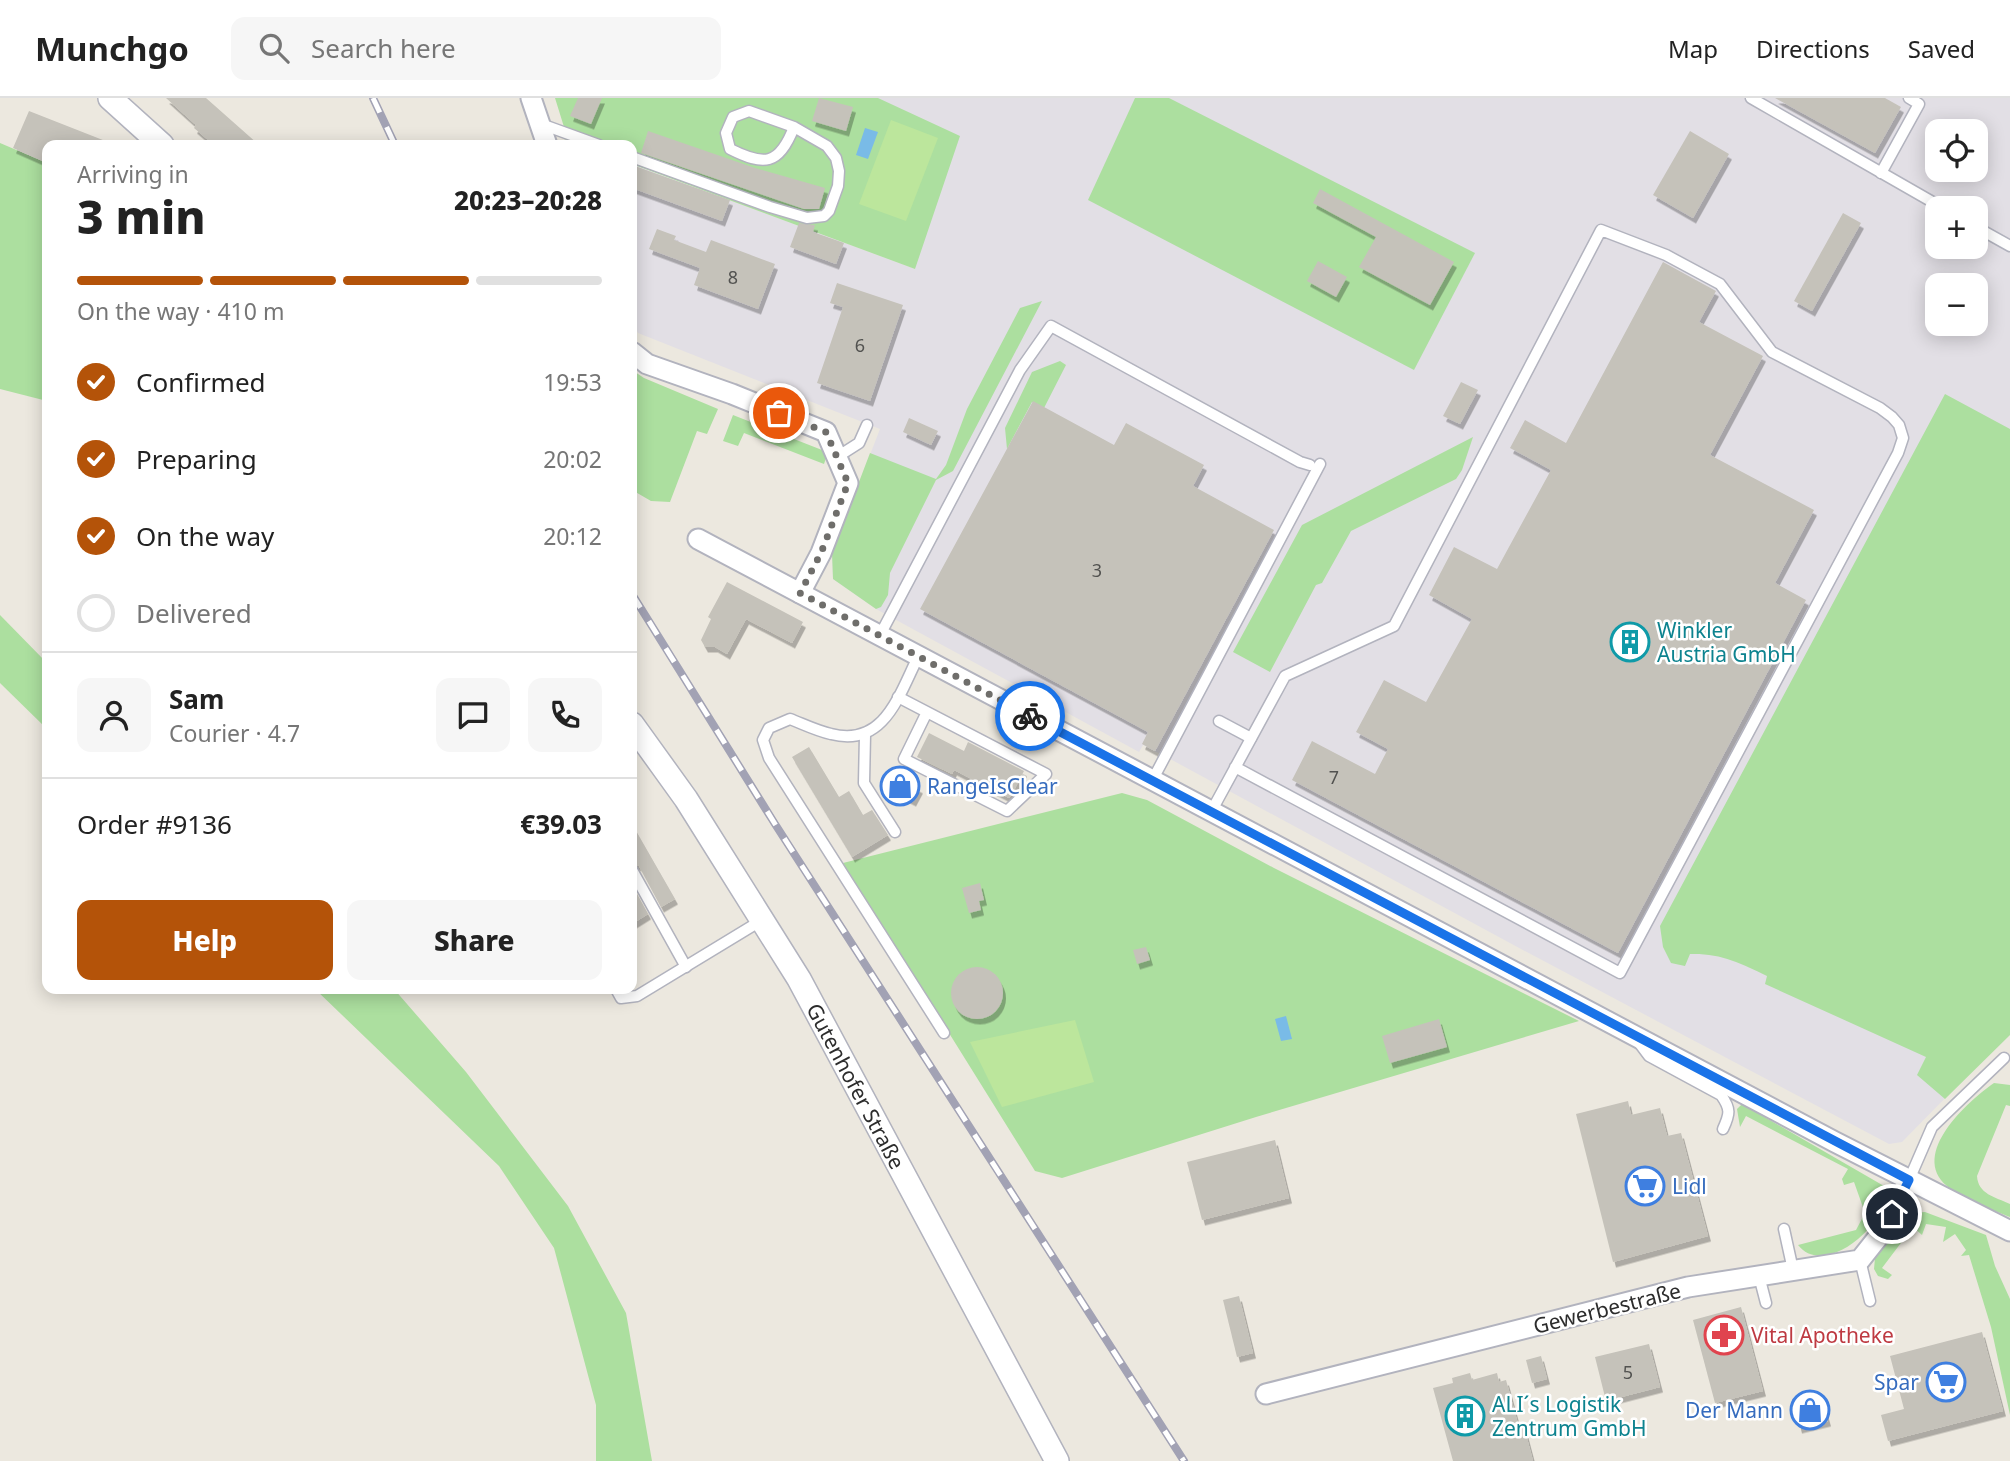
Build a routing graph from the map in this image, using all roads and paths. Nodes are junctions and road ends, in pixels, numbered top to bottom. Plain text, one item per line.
1 (110, 98) edge
2 (531, 98) edge
3 (1751, 98) edge
4 (1909, 98) edge
5 (540, 124) junction
6 (794, 127) junction
7 (156, 140) edge
8 (545, 140) edge
9 (586, 140) edge
10 (637, 159) edge
11 (1881, 173) junction
12 (1925, 198) edge
13 (1988, 234) edge
14 (2010, 246) edge
15 (637, 356) edge
16 (867, 425) dead end
17 (837, 457) junction
18 (698, 539) dead end
19 (800, 593) junction
20 (880, 635) junction
21 (918, 657) junction
22 (898, 697) junction
23 (928, 712) junction
24 (1219, 721) dead end
25 (637, 731) edge
26 (865, 735) junction
27 (1251, 738) junction
28 (1235, 767) junction
29 (1152, 782) junction
30 (1210, 812) junction
31 (895, 832) dead end
32 (637, 879) edge
33 (762, 920) junction
34 (686, 967) junction
35 (619, 994) edge
36 (944, 1033) dead end
37 (1634, 1035) junction
38 (2004, 1058) dead end
39 (1723, 1129) dead end
40 (1909, 1180) junction
41 (1784, 1229) dead end
42 (2010, 1231) edge
43 (1860, 1260) junction
44 (1793, 1270) junction
45 (1759, 1276) junction
46 (1870, 1301) dead end
47 (1766, 1303) dead end
48 (1266, 1395) dead end
49 (1057, 1461) edge

1 - 7 street
2 - 5 street
3 - 11 lane
4 - 11 lane
5 - 8 street
5 - 9 lane
6 - 6 lane
6 - 10 lane
11 - 12 lane
13 - 14 lane
15 - 17 street
16 - 17 lane
17 - 19 street
18 - 19 street
19 - 20 street
20 - 21 street
20 - 29 lane
21 - 22 lane
21 - 29 street
22 - 23 lane
22 - 26 lane
23 - 23 lane
24 - 27 lane
25 - 33 street, Gutenhofer Straße
26 - 31 lane
26 - 36 lane
27 - 28 lane
27 - 28 lane
28 - 30 lane
29 - 30 street
30 - 37 street
32 - 34 lane
33 - 34 lane
33 - 49 street, Gutenhofer Straße
34 - 35 lane
37 - 39 lane
37 - 40 street
38 - 40 lane
40 - 42 street
40 - 43 street
41 - 44 lane
43 - 44 street, Gewerbestraße
43 - 46 lane
44 - 45 street, Gewerbestraße
45 - 47 lane
45 - 48 street, Gewerbestraße

